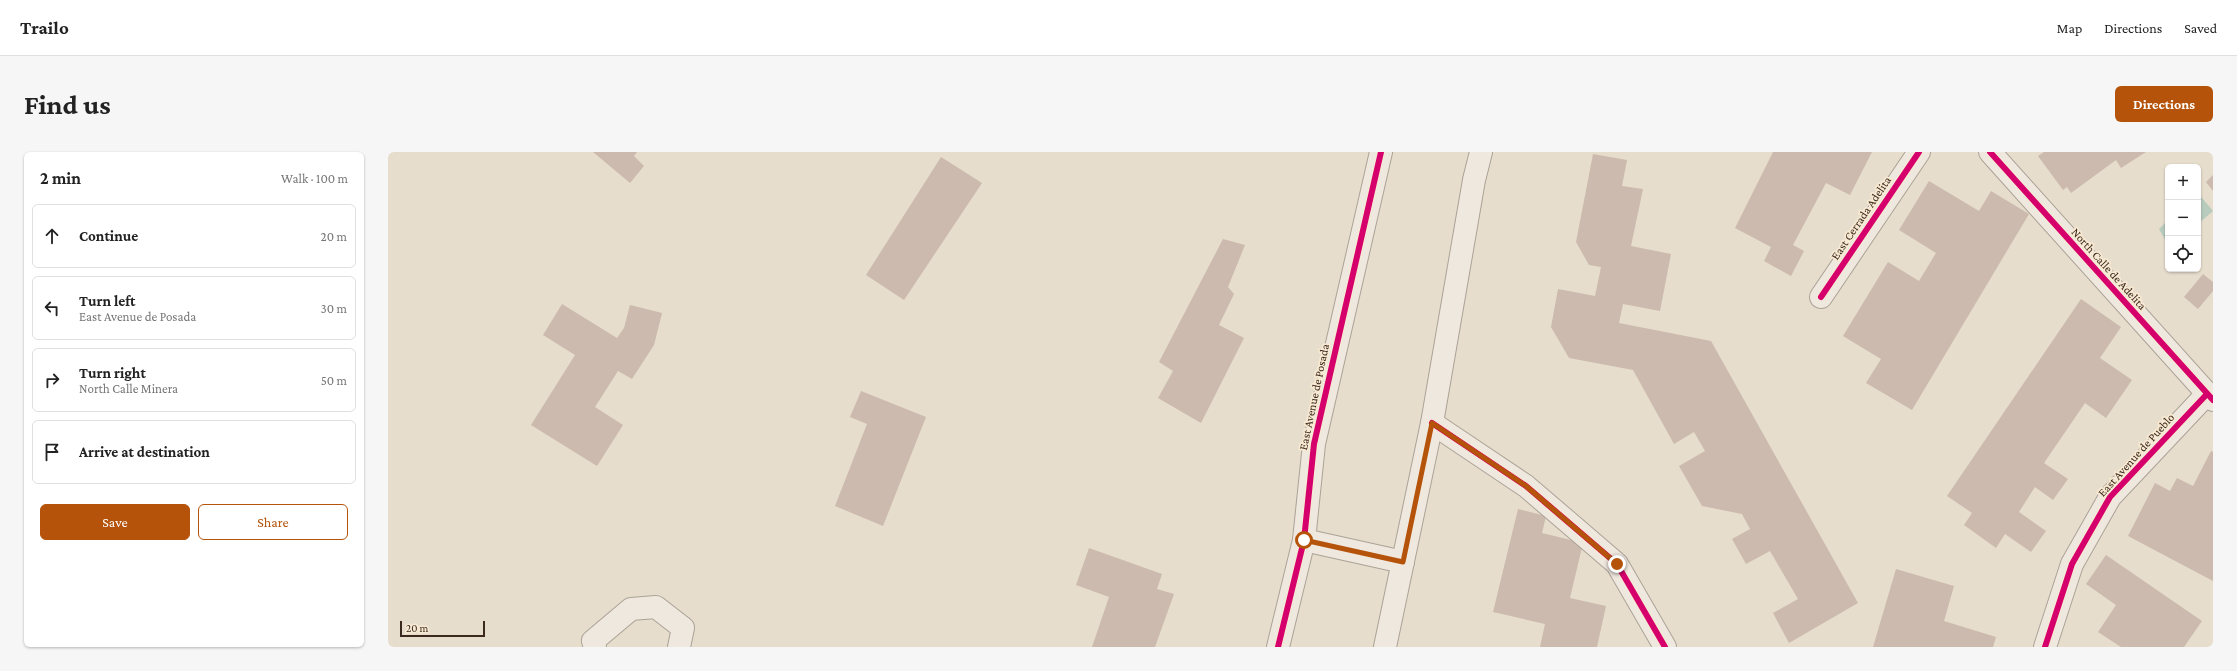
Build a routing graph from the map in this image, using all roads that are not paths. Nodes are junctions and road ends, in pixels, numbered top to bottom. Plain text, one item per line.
1 (1381, 152) edge
2 (1481, 152) edge
3 (1919, 152) edge
4 (1990, 152) edge
5 (1821, 297) dead end
6 (2210, 397) edge
7 (1432, 423) junction
8 (1304, 540) junction
9 (1403, 562) junction
10 (595, 647) edge
11 (679, 647) edge
12 (1278, 647) edge
13 (1385, 647) edge
14 (1665, 647) edge
15 (2045, 647) edge

1 - 8 street, East Avenue de Posada
2 - 7 street
3 - 5 street, East Cerrada Adelita
4 - 6 street, North Calle de Adelita
6 - 15 street, East Avenue de Pueblo
7 - 9 street
7 - 14 street
8 - 9 street
8 - 12 street, East Avenue de Posada
9 - 13 street
10 - 11 street

